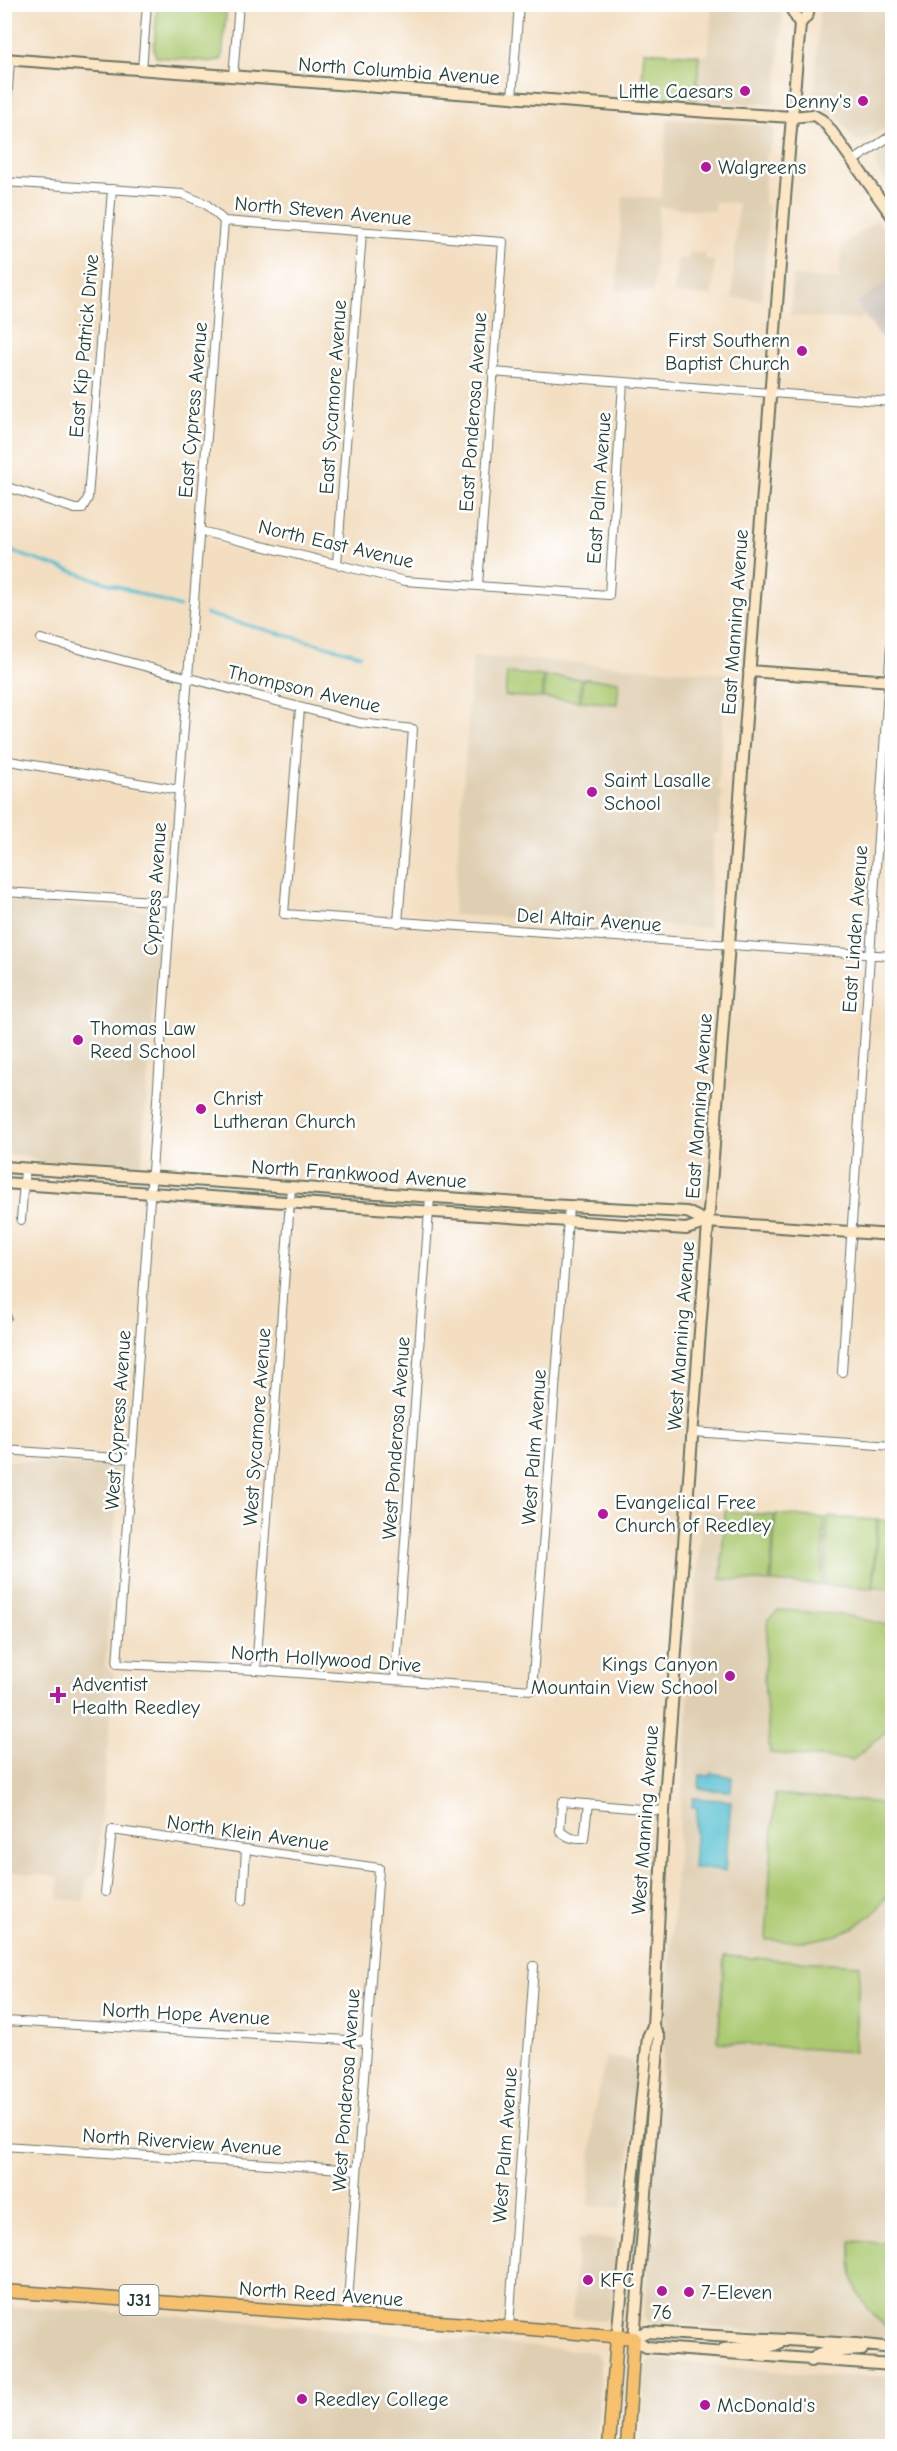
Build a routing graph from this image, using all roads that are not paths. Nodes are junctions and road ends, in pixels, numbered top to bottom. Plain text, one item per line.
1 (147, 4) edge
2 (239, 4) edge
3 (519, 4) edge
4 (792, 4) edge
5 (808, 4) edge
6 (800, 24) junction
7 (7, 59) edge
8 (142, 70) junction
9 (233, 77) junction
10 (512, 98) junction
11 (792, 117) junction
12 (892, 135) edge
13 (4, 147) edge
14 (853, 161) junction
15 (4, 182) edge
16 (112, 189) junction
17 (892, 216) edge
18 (224, 221) junction
19 (362, 232) junction
20 (503, 242) joint
21 (492, 372) junction
22 (623, 383) junction
23 (770, 393) junction
24 (892, 402) edge
25 (4, 486) edge
26 (200, 531) junction
27 (337, 564) junction
28 (478, 585) junction
29 (609, 595) joint
30 (194, 603) joint
31 (892, 629) edge
32 (41, 639) dead end
33 (749, 671) junction
34 (188, 678) junction
35 (891, 681) edge
36 (300, 708) junction
37 (4, 760) edge
38 (179, 790) junction
39 (4, 892) edge
40 (171, 902) junction
41 (398, 923) junction
42 (728, 946) junction
43 (870, 955) junction
44 (892, 956) edge
45 (4, 1167) edge
46 (25, 1169) junction
47 (151, 1178) junction
48 (4, 1184) edge
49 (24, 1185) junction
50 (291, 1187) junction
51 (151, 1193) junction
52 (430, 1197) junction
53 (290, 1202) junction
54 (569, 1207) junction
55 (429, 1211) junction
56 (21, 1220) dead end
57 (568, 1221) junction
58 (708, 1222) junction
59 (850, 1232) junction
60 (892, 1235) edge
61 (842, 1372) dead end
62 (693, 1432) junction
63 (892, 1446) edge
64 (4, 1450) edge
65 (131, 1459) junction
66 (117, 1664) joint
67 (256, 1670) junction
68 (395, 1680) junction
69 (532, 1690) joint
70 (588, 1804) junction
71 (664, 1811) junction
72 (246, 1849) junction
73 (379, 1868) joint
74 (105, 1892) dead end
75 (243, 1900) dead end
76 (534, 1966) dead end
77 (4, 2020) edge
78 (653, 2026) junction
79 (366, 2041) junction
80 (4, 2146) edge
81 (356, 2170) junction
82 (4, 2291) edge
83 (347, 2315) junction
84 (509, 2327) junction
85 (617, 2337) junction
86 (634, 2338) junction
87 (782, 2341) junction
88 (877, 2347) junction
89 (892, 2349) edge
90 (709, 2351) junction
91 (811, 2361) junction
92 (892, 2366) edge
93 (609, 2446) edge
94 (627, 2446) edge

1 - 8 street
2 - 9 street
3 - 10 street
4 - 6 street, East Manning Avenue
5 - 6 street, East Manning Avenue
6 - 11 street, East Manning Avenue
7 - 8 street, North Columbia Avenue
7 - 13 street
8 - 9 street, North Columbia Avenue
9 - 10 street, North Columbia Avenue
10 - 11 street, North Columbia Avenue
11 - 14 street, North Columbia Avenue
11 - 23 street, East Manning Avenue
12 - 14 street
14 - 17 street, North Columbia Avenue
15 - 16 street, North Steven Avenue
16 - 18 street, North Steven Avenue
16 - 25 street, East Kip Patrick Drive
18 - 19 street, North Steven Avenue
18 - 26 street, East Cypress Avenue
19 - 20 street, North Steven Avenue
19 - 27 street, East Sycamore Avenue
20 - 21 street, East Ponderosa Avenue
21 - 22 street
21 - 28 street, East Ponderosa Avenue
22 - 23 street
22 - 29 street, East Palm Avenue
23 - 24 street
23 - 33 street, East Manning Avenue
26 - 27 street, North East Avenue
26 - 30 street, East Cypress Avenue
27 - 28 street, North East Avenue
28 - 29 street, North East Avenue
30 - 34 street, Cypress Avenue
31 - 35 street, East Linden Avenue
32 - 34 street, Thompson Avenue
33 - 35 street
33 - 42 street, East Manning Avenue
34 - 36 street, Thompson Avenue
34 - 38 street, Cypress Avenue
35 - 43 street, East Linden Avenue
36 - 41 street, Thompson Avenue
36 - 41 street, Del Altair Avenue
37 - 38 street
38 - 40 street, Cypress Avenue
39 - 40 street
40 - 47 street, Cypress Avenue
41 - 42 street, Del Altair Avenue
42 - 43 street, Del Altair Avenue
42 - 58 street, East Manning Avenue
43 - 44 street, Del Altair Avenue
43 - 59 street, East Linden Avenue
45 - 46 street, North Frankwood Avenue
46 - 47 street, North Frankwood Avenue
46 - 49 street
47 - 50 street, North Frankwood Avenue
47 - 51 street, West Cypress Avenue
48 - 49 street, North Frankwood Avenue
49 - 51 street, North Frankwood Avenue
49 - 56 street
50 - 52 street, North Frankwood Avenue
50 - 53 street, West Sycamore Avenue
51 - 53 street, North Frankwood Avenue
51 - 65 street, West Cypress Avenue
52 - 54 street, North Frankwood Avenue
52 - 55 street, West Ponderosa Avenue
53 - 55 street, North Frankwood Avenue
53 - 67 street, West Sycamore Avenue
54 - 57 street, West Palm Avenue
54 - 58 street, North Frankwood Avenue
55 - 57 street, North Frankwood Avenue
55 - 68 street, West Ponderosa Avenue
57 - 58 street, North Frankwood Avenue
57 - 69 street, West Palm Avenue
58 - 59 street, North Frankwood Avenue
58 - 62 street, West Manning Avenue
59 - 60 street, North Frankwood Avenue
59 - 61 street, East Linden Avenue
62 - 63 street
62 - 71 street, West Manning Avenue
64 - 65 street
65 - 66 street, West Cypress Avenue
66 - 67 street, North Hollywood Drive
67 - 68 street, North Hollywood Drive
68 - 69 street, North Hollywood Drive
70 - 70 street
70 - 71 street
71 - 78 street, West Manning Avenue
72 - 73 street, North Klein Avenue
72 - 74 street, North Klein Avenue
72 - 75 street
73 - 79 street, West Ponderosa Avenue
76 - 84 street, West Palm Avenue
77 - 79 street, North Hope Avenue
78 - 85 street, West Manning Avenue
78 - 86 street, West Manning Avenue
79 - 81 street, West Ponderosa Avenue
80 - 81 street, North Riverview Avenue
81 - 83 street, West Ponderosa Avenue
82 - 83 main road, North Reed Avenue / J31
83 - 84 main road, North Reed Avenue / J31
84 - 85 main road, North Reed Avenue / J31
85 - 86 main road, North Reed Avenue / J31
85 - 93 main road, West Manning Avenue
86 - 87 street, North Reed Avenue / J31
86 - 90 street, North Reed Avenue / J31
86 - 94 main road, West Manning Avenue
87 - 88 street, North Reed Avenue / J31
87 - 90 street
88 - 89 street, North Reed Avenue / J31
88 - 91 street
90 - 91 street, North Reed Avenue / J31
91 - 92 street, North Reed Avenue / J31

